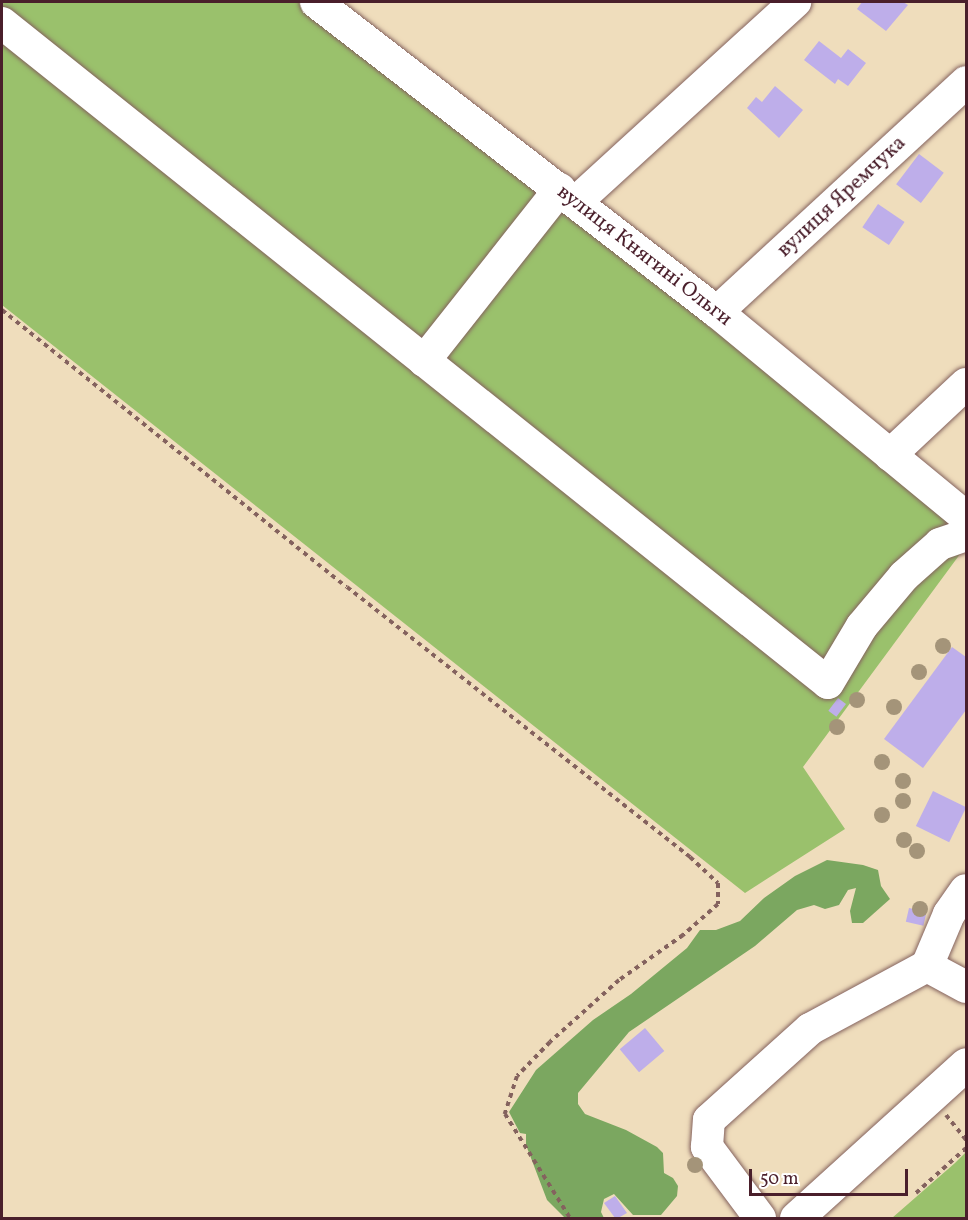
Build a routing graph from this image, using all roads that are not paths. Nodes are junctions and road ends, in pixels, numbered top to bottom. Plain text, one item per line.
1 (316, 2) edge
2 (775, 7) edge
3 (2, 23) edge
4 (966, 82) edge
5 (568, 196) junction
6 (717, 312) junction
7 (424, 361) junction
8 (966, 384) edge
9 (890, 455) junction
10 (966, 517) edge
11 (966, 536) edge
12 (966, 890) edge
13 (927, 966) junction
14 (966, 987) edge
15 (966, 1064) edge
16 (760, 1218) edge
17 (796, 1218) edge

1 - 5 street, вулиця Княгині Ольги
2 - 5 street
3 - 7 street
4 - 6 street, вулиця Яремчука
5 - 6 street, вулиця Княгині Ольги
5 - 7 street
6 - 9 street, вулиця Княгині Ольги
7 - 11 street
8 - 9 street
9 - 10 street, вулиця Княгині Ольги
12 - 13 street
13 - 14 street
13 - 16 street
15 - 17 main road

